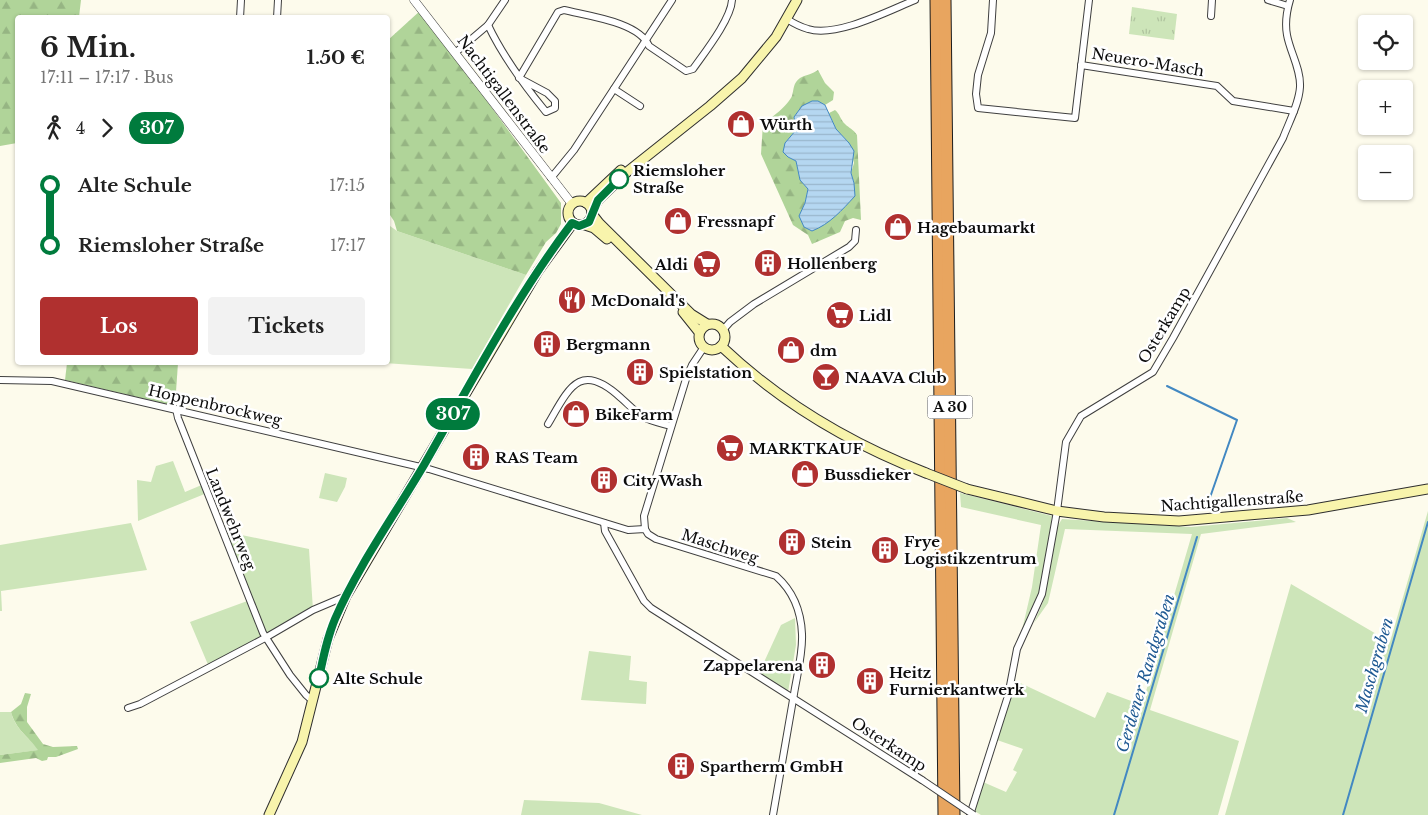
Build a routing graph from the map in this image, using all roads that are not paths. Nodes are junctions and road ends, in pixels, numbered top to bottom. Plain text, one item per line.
1 (242, 0) edge
2 (278, 0) edge
3 (414, 0) edge
4 (505, 0) edge
5 (672, 0) edge
6 (732, 0) edge
7 (797, 0) edge
8 (914, 0) edge
9 (930, 0) edge
10 (936, 0) edge
11 (945, 0) edge
12 (993, 0) edge
13 (1089, 0) edge
14 (1212, 0) edge
15 (1268, 0) edge
16 (1289, 3) edge
17 (240, 15) edge
18 (277, 15) edge
19 (1211, 16) dead end
20 (787, 19) junction
21 (488, 25) junction
22 (646, 40) junction
23 (455, 53) junction
24 (936, 65) junction
25 (1081, 65) junction
26 (519, 78) junction
27 (614, 89) junction
28 (719, 97) junction
29 (640, 106) dead end
30 (1294, 111) junction
31 (551, 178) junction
32 (586, 202) junction
33 (572, 204) junction
34 (592, 213) junction
35 (572, 223) junction
36 (585, 225) junction
37 (856, 230) dead end
38 (707, 324) junction
39 (723, 330) junction
40 (699, 332) junction
41 (721, 346) junction
42 (704, 348) junction
43 (0, 380) edge
44 (176, 409) junction
45 (548, 424) dead end
46 (671, 426) junction
47 (423, 467) junction
48 (1428, 489) edge
49 (1057, 511) junction
50 (604, 523) junction
51 (644, 529) junction
52 (346, 596) junction
53 (265, 638) junction
54 (793, 697) junction
55 (313, 701) junction
56 (128, 708) dead end
57 (269, 815) edge
58 (773, 815) edge
59 (944, 815) edge
60 (954, 815) edge
61 (970, 815) edge
62 (974, 815) edge

1 - 17 street
2 - 18 street
3 - 23 street, Nachtigallenstraße
4 - 21 street
5 - 22 street
6 - 22 street
7 - 20 main road
8 - 20 street
9 - 24 highway
10 - 24 highway, A 30
11 - 60 highway, A 30
12 - 25 street, Neuero-Masch
13 - 25 street, Neuero-Masch
14 - 19 street
15 - 16 street
16 - 30 street, Osterkamp
20 - 28 main road
21 - 23 street
21 - 26 street
22 - 26 street
22 - 27 street
23 - 31 street, Nachtigallenstraße
24 - 59 highway, A 30
25 - 30 street, Neuero-Masch
26 - 26 street
27 - 29 street
27 - 31 street
28 - 32 main road
28 - 34 main road
30 - 49 street, Osterkamp
31 - 33 street, Nachtigallenstraße
32 - 33 main road
32 - 34 main road
33 - 35 main road
34 - 36 main road
34 - 38 main road
35 - 36 main road
35 - 47 main road
36 - 40 main road
37 - 39 street
38 - 39 main road
38 - 40 main road
39 - 41 main road
40 - 42 main road
41 - 42 main road
41 - 49 main road, Nachtigallenstraße, bridge
42 - 46 street
43 - 44 street, Hoppenbrockweg
44 - 47 street, Hoppenbrockweg
44 - 53 street, Landwehrweg
45 - 46 street
46 - 51 street
47 - 50 street, Maschweg
47 - 52 main road
48 - 49 main road, Nachtigallenstraße
49 - 61 street, Osterkamp
50 - 51 street, Maschweg
50 - 54 street, Osterkamp
51 - 54 street, Maschweg
52 - 53 street
52 - 55 main road
53 - 55 street, Landwehrweg
53 - 56 street
54 - 58 street, Maschweg
54 - 62 street, Osterkamp, bridge
55 - 57 main road

